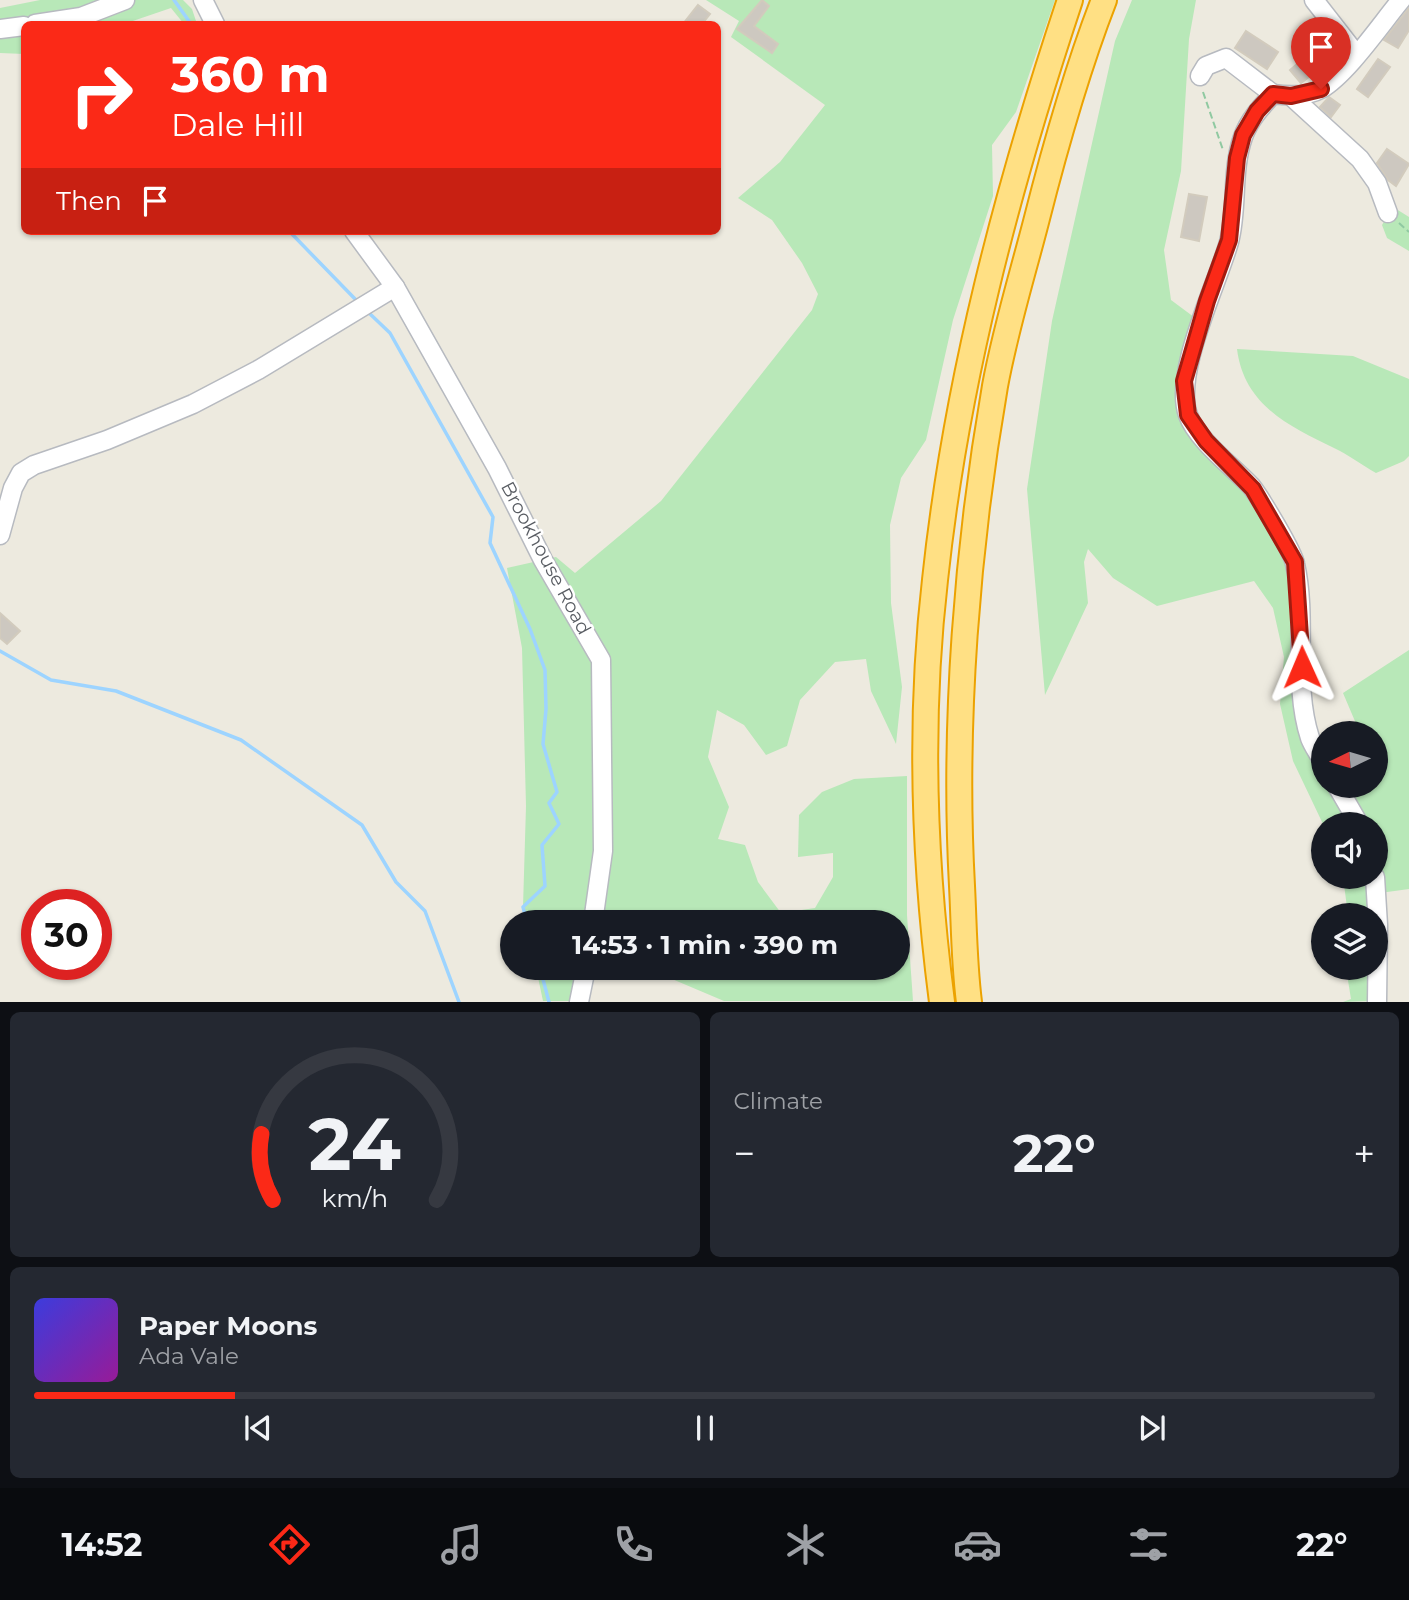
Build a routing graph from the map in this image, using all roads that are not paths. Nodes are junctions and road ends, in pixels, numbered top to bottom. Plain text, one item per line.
1 (125, 0) edge
2 (1070, 0) edge
3 (1104, 0) edge
4 (1314, 0) edge
5 (1401, 0) edge
6 (201, 2) edge
7 (54, 21) edge
8 (213, 21) edge
9 (21, 26) edge
10 (0, 29) edge
11 (1356, 54) junction
12 (1200, 76) road end
13 (1282, 95) junction
14 (1388, 214) dead end
15 (357, 235) edge
16 (395, 287) junction
17 (0, 535) edge
18 (1311, 741) edge
19 (1376, 889) edge
20 (595, 910) edge
21 (584, 980) edge
22 (579, 1002) edge
23 (942, 1002) edge
24 (970, 1002) edge
25 (1377, 1002) edge

1 - 7 street
2 - 23 highway
3 - 24 highway
4 - 11 street
5 - 11 street
6 - 8 street
9 - 10 street
11 - 13 street
12 - 13 street
13 - 14 street
13 - 18 street
15 - 16 street, Brookhouse Road
16 - 17 street
16 - 20 street, Brookhouse Road
19 - 25 street
21 - 22 street

